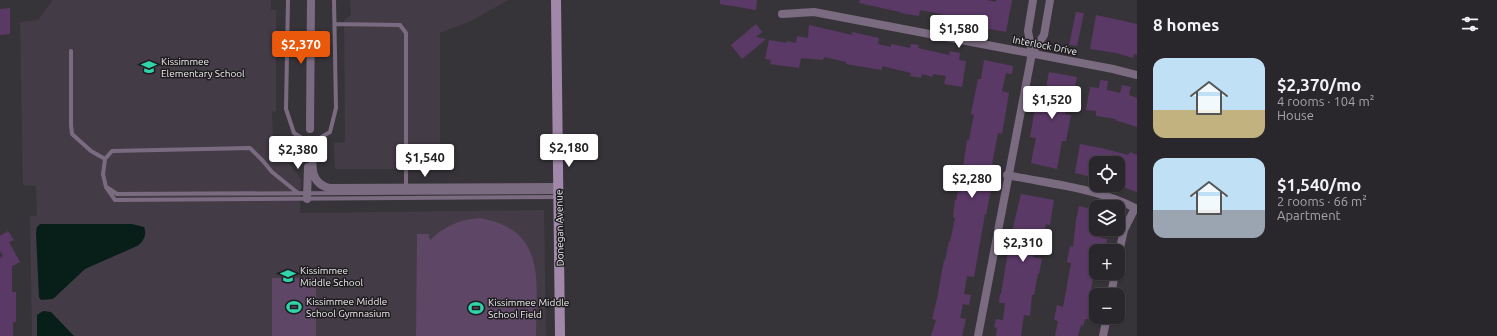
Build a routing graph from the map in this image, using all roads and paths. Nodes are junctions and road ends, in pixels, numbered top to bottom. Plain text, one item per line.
1 (288, 0) edge
2 (311, 0) edge
3 (334, 0) edge
4 (556, 0) edge
5 (1033, 0) edge
6 (1050, 0) edge
7 (782, 14) dead end
8 (334, 24) junction
9 (71, 51) dead end
10 (1032, 53) junction
11 (1137, 75) edge
12 (310, 129) dead end
13 (310, 142) junction
14 (105, 159) junction
15 (1007, 175) junction
16 (106, 187) junction
17 (406, 190) junction
18 (558, 192) junction
19 (298, 193) junction
20 (307, 196) junction
21 (406, 198) junction
22 (1136, 209) edge
23 (1121, 244) edge
24 (1106, 324) edge
25 (560, 336) edge
26 (978, 336) edge
27 (1103, 336) edge

1 - 13 lane
2 - 12 street
3 - 8 lane
4 - 18 street, Donegan Avenue
5 - 10 street
6 - 10 street
7 - 10 street, Interlock Drive
8 - 13 lane
8 - 17 lane
9 - 14 lane
10 - 11 street, Interlock Drive
10 - 15 street
13 - 17 street
13 - 20 street
14 - 16 lane
14 - 19 lane
15 - 22 street
15 - 26 street
16 - 19 lane
16 - 20 lane
17 - 18 street
17 - 20 lane
17 - 21 lane
18 - 21 lane
18 - 25 street, Donegan Avenue
19 - 20 lane
20 - 21 lane
22 - 23 street
24 - 27 street

